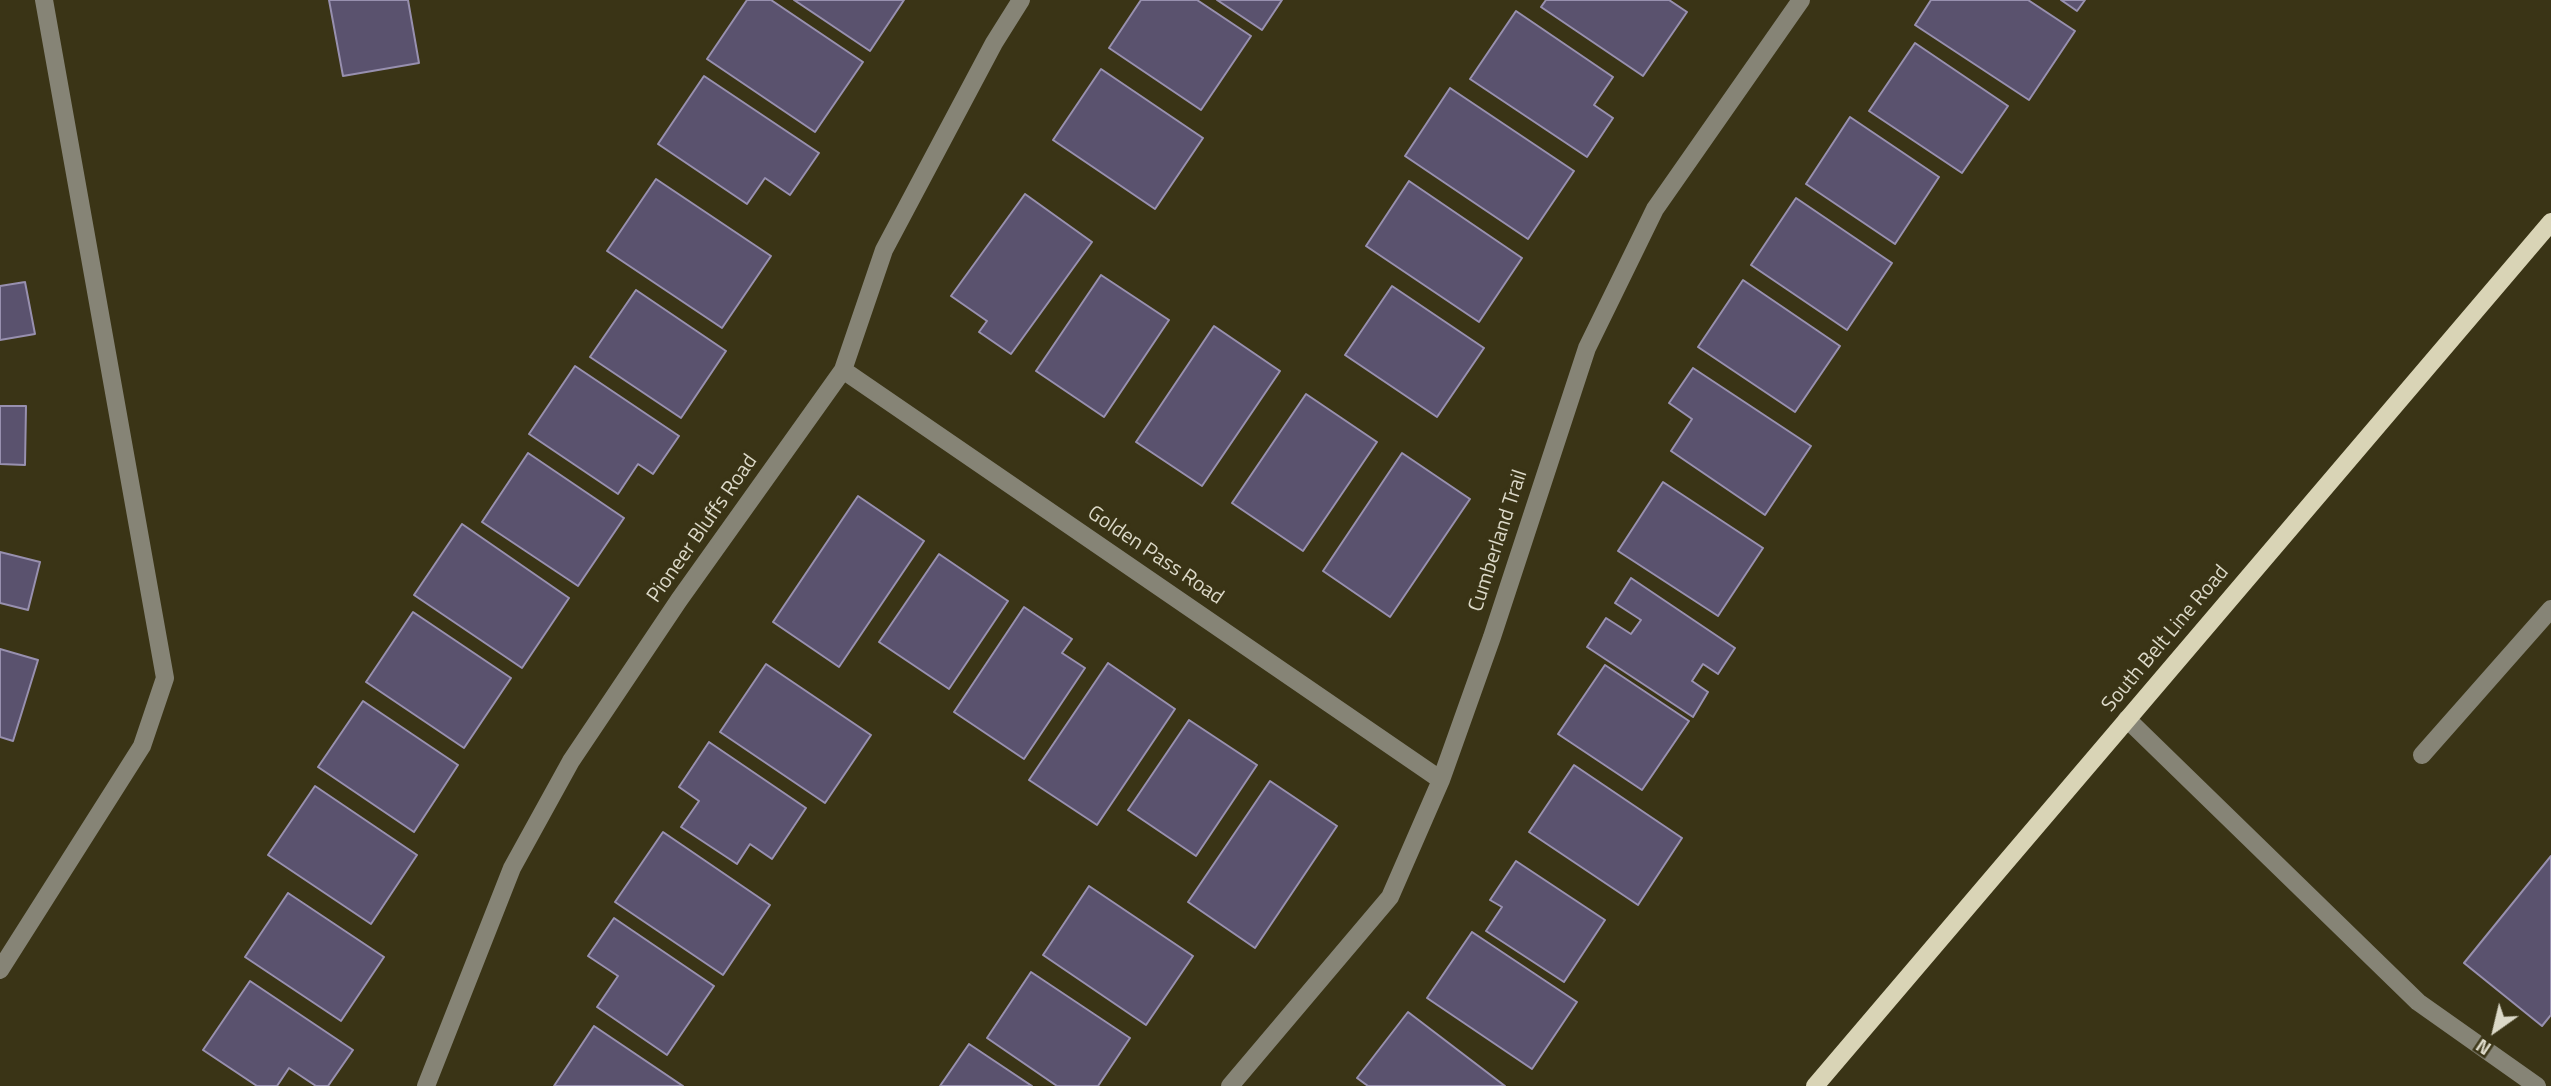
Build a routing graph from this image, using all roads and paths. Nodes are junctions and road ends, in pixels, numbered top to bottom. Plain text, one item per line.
1 (44, 0) edge
2 (1021, 0) edge
3 (1801, 0) edge
4 (2551, 222) edge
5 (843, 370) junction
6 (2551, 609) edge
7 (2127, 719) junction
8 (2422, 755) dead end
9 (1441, 780) junction
10 (0, 970) edge
11 (426, 1086) edge
12 (1230, 1086) edge
13 (1815, 1086) edge
14 (2537, 1086) edge

1 - 10 street
2 - 5 street, Pioneer Bluffs Road
3 - 9 street, Cumberland Trail
4 - 7 main road, South Belt Line Road
5 - 9 street, Golden Pass Road
5 - 11 street, Pioneer Bluffs Road
6 - 8 street
7 - 13 main road, South Belt Line Road
7 - 14 street
9 - 12 street, Cumberland Trail

